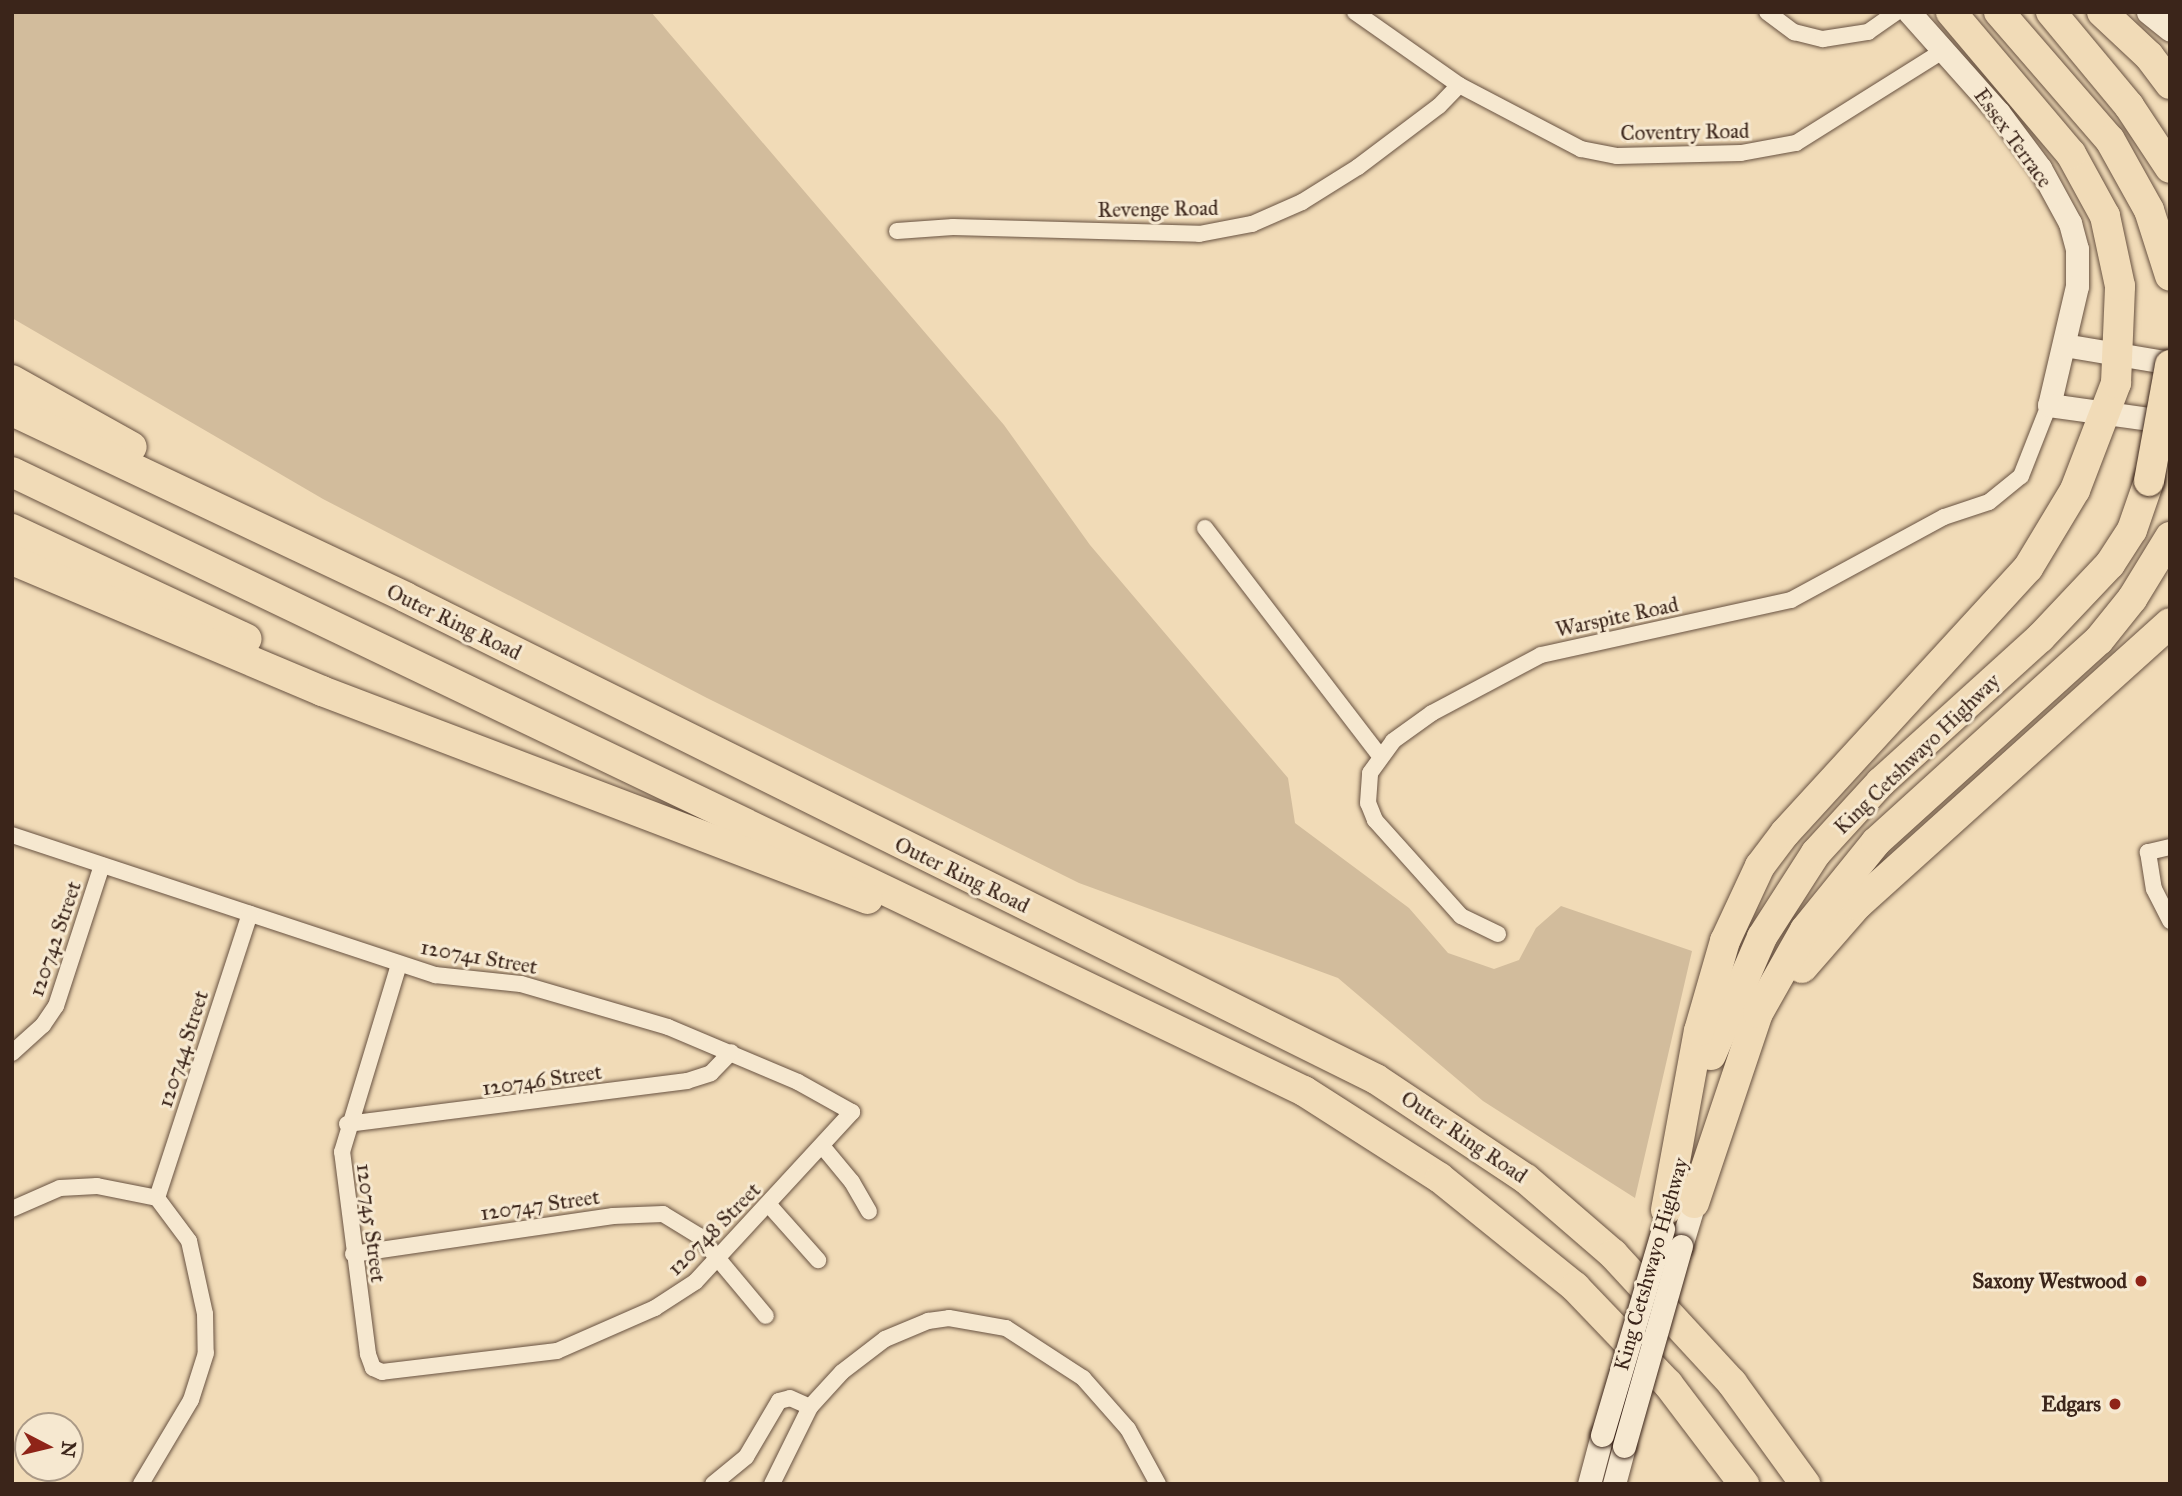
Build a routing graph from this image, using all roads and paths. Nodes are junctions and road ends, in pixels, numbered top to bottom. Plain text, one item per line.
1 (1355, 12) edge
2 (1767, 12) edge
3 (1898, 12) edge
4 (1909, 12) edge
5 (1951, 12) edge
6 (1998, 12) edge
7 (2051, 12) edge
8 (2102, 12) edge
9 (2148, 12) edge
10 (2170, 30) edge
11 (1944, 50) junction
12 (2170, 84) edge
13 (1459, 85) junction
14 (2170, 168) edge
15 (897, 230) dead end
16 (2170, 276) edge
17 (2064, 345) junction
18 (2119, 354) junction
19 (2170, 364) edge
20 (12, 380) edge
21 (2049, 405) junction
22 (12, 411) edge
23 (2108, 414) junction
24 (2170, 422) edge
25 (12, 472) edge
26 (1205, 528) dead end
27 (12, 529) edge
28 (2170, 537) edge
29 (12, 560) edge
30 (405, 597) junction
31 (2170, 623) edge
32 (494, 755) junction
33 (1379, 755) junction
34 (12, 835) edge
35 (2170, 847) edge
36 (102, 865) junction
37 (2162, 887) edge
38 (250, 914) junction
39 (2170, 921) edge
40 (1499, 934) dead end
41 (399, 964) junction
42 (1087, 983) junction
43 (731, 1052) junction
44 (12, 1053) edge
45 (852, 1112) joint
46 (348, 1124) junction
47 (823, 1147) junction
48 (157, 1198) junction
49 (769, 1205) junction
50 (12, 1209) edge
51 (869, 1212) dead end
52 (1674, 1214) junction
53 (354, 1254) junction
54 (716, 1259) junction
55 (818, 1260) dead end
56 (766, 1316) dead end
57 (373, 1368) joint
58 (810, 1407) junction
59 (141, 1484) edge
60 (713, 1484) edge
61 (772, 1484) edge
62 (1158, 1484) edge
63 (1590, 1484) edge
64 (1614, 1484) edge
65 (1744, 1484) edge
66 (1805, 1484) edge

1 - 13 street, Coventry Road
2 - 3 street
4 - 11 street, Essex Terrace
5 - 18 highway
6 - 16 highway
7 - 14 highway
8 - 12 highway
9 - 10 street
11 - 13 street, Coventry Road
11 - 17 street, Essex Terrace
13 - 15 street, Revenge Road
17 - 18 street
17 - 21 street, Essex Terrace
18 - 19 street
18 - 23 highway
19 - 52 highway, King Cetshwayo Highway, bridge
20 - 30 highway
21 - 23 street
21 - 33 street, Warspite Road
22 - 30 highway, Outer Ring Road
23 - 24 street
23 - 52 highway
25 - 42 highway, Outer Ring Road
26 - 33 street
27 - 32 highway
28 - 52 highway, King Cetshwayo Highway
29 - 32 highway
30 - 66 highway, Outer Ring Road
31 - 52 highway
32 - 42 highway
33 - 40 street
34 - 36 street, 120741 Street
35 - 37 street
36 - 38 street, 120741 Street
36 - 44 street, 120742 Street
37 - 39 street
38 - 41 street, 120741 Street
38 - 48 street, 120744 Street
41 - 43 street, 120741 Street
41 - 46 street, 120745 Street
42 - 65 highway, Outer Ring Road
43 - 45 street, 120741 Street
43 - 46 street, 120746 Street
45 - 47 street, 120748 Street
46 - 53 street, 120745 Street
47 - 49 street, 120748 Street
47 - 51 street
48 - 50 street
48 - 59 street
49 - 54 street, 120748 Street
49 - 55 street
52 - 63 street, King Cetshwayo Highway, bridge
52 - 64 street, King Cetshwayo Highway, bridge
53 - 54 street, 120747 Street
53 - 57 street, 120745 Street
54 - 56 street, 120747 Street
54 - 57 street, 120748 Street
58 - 60 street
58 - 61 street
58 - 62 street

